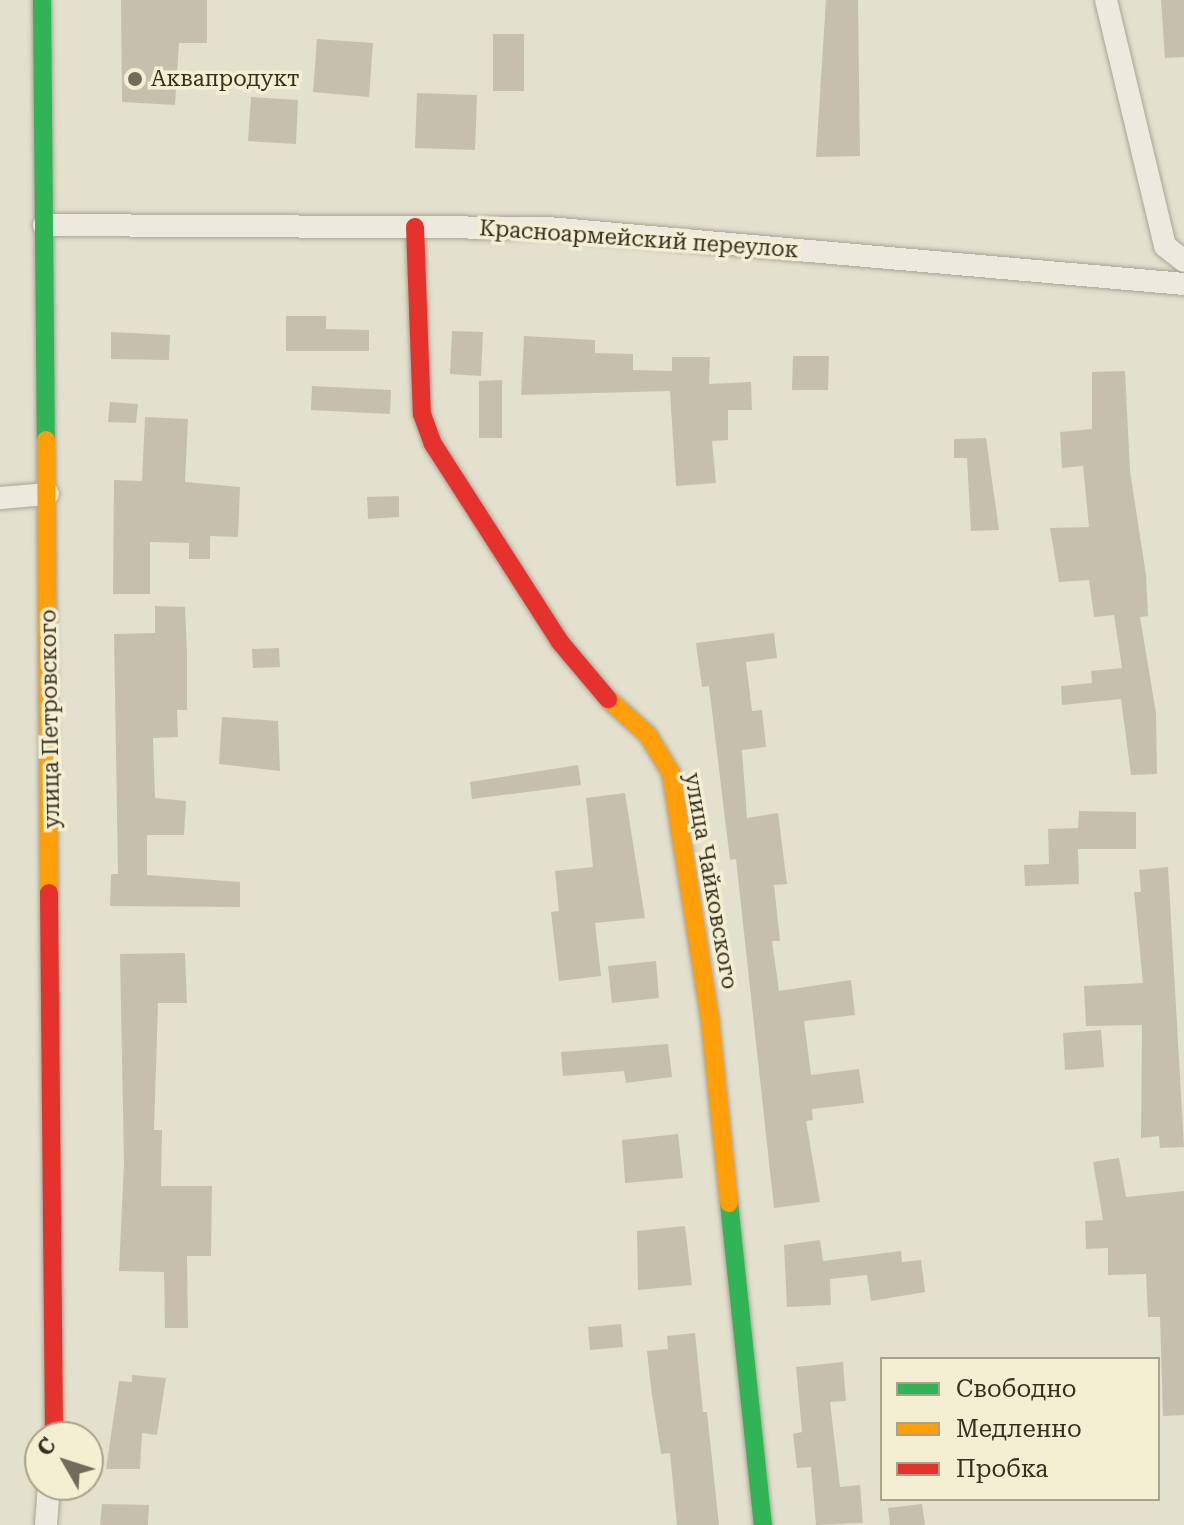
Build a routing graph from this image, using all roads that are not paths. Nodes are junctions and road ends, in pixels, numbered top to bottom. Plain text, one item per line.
1 (42, 0) edge
2 (1106, 0) edge
3 (44, 225) junction
4 (415, 227) junction
5 (1184, 261) edge
6 (1184, 284) edge
7 (48, 494) junction
8 (0, 498) edge
9 (54, 1421) edge
10 (48, 1501) edge
11 (46, 1525) edge
12 (763, 1525) edge

1 - 3 street, улица Петровского
2 - 5 street
3 - 4 street, Красноармейский переулок
3 - 7 street, улица Петровского
4 - 6 street, Красноармейский переулок
4 - 12 street, улица Чайковского
7 - 8 street
7 - 9 street, улица Петровского
10 - 11 street

